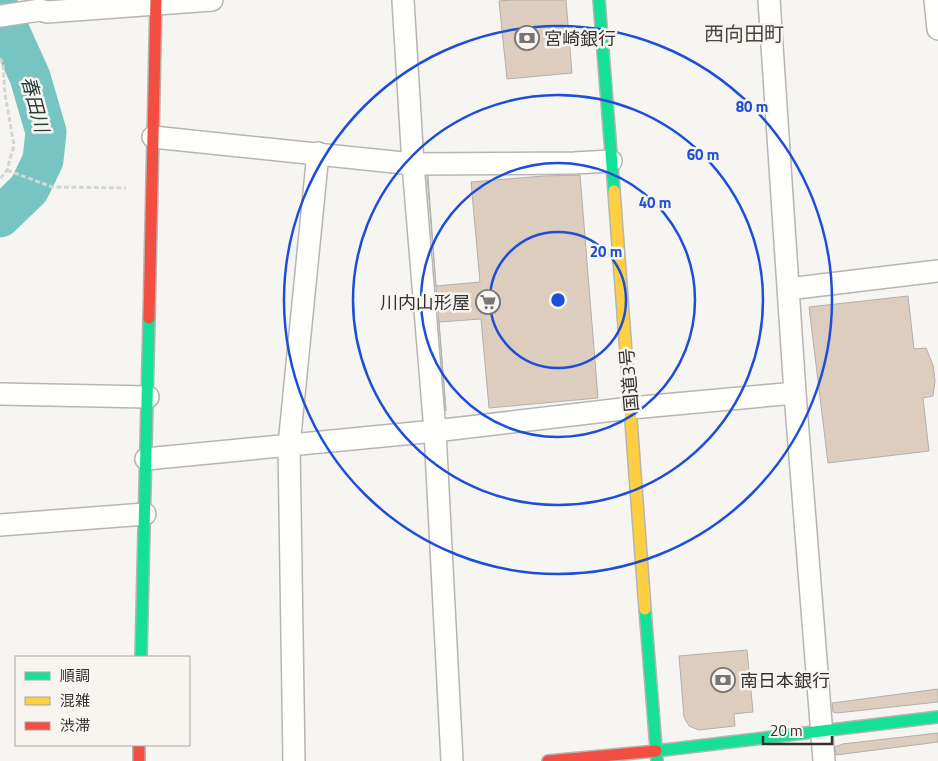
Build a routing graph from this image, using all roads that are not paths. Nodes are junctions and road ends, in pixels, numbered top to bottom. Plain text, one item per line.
1 (212, 0) edge
2 (402, 0) edge
3 (599, 0) edge
4 (769, 0) edge
5 (934, 0) edge
6 (156, 2) edge
7 (33, 8) edge
8 (0, 16) edge
9 (938, 29) edge
10 (153, 137) junction
11 (318, 153) junction
12 (611, 160) junction
13 (413, 164) junction
14 (938, 271) edge
15 (788, 289) junction
16 (796, 393) junction
17 (0, 394) edge
18 (148, 397) junction
19 (631, 408) junction
20 (434, 431) junction
21 (289, 445) junction
22 (146, 458) junction
23 (145, 514) junction
24 (0, 525) edge
25 (141, 656) edge
26 (938, 717) edge
27 (821, 732) junction
28 (139, 746) edge
29 (657, 756) edge
30 (139, 761) edge
31 (294, 761) edge
32 (452, 761) edge
33 (548, 761) edge
34 (824, 761) edge

1 - 6 street
2 - 13 street
3 - 12 main road, 国道3号
4 - 15 street
5 - 9 street
6 - 7 street
6 - 10 main road
7 - 8 street
10 - 11 street
10 - 18 main road
11 - 13 street
11 - 21 street
12 - 13 street
12 - 19 main road, 国道3号
13 - 20 street
14 - 15 street
15 - 16 street
16 - 19 street
16 - 27 street
17 - 18 street
18 - 22 main road
19 - 20 street
19 - 29 main road, 国道3号
20 - 21 street
20 - 32 street
21 - 22 street
21 - 31 street
22 - 23 main road
23 - 24 street
23 - 25 main road
26 - 27 main road
27 - 29 main road
27 - 34 street
28 - 30 main road
29 - 33 main road

